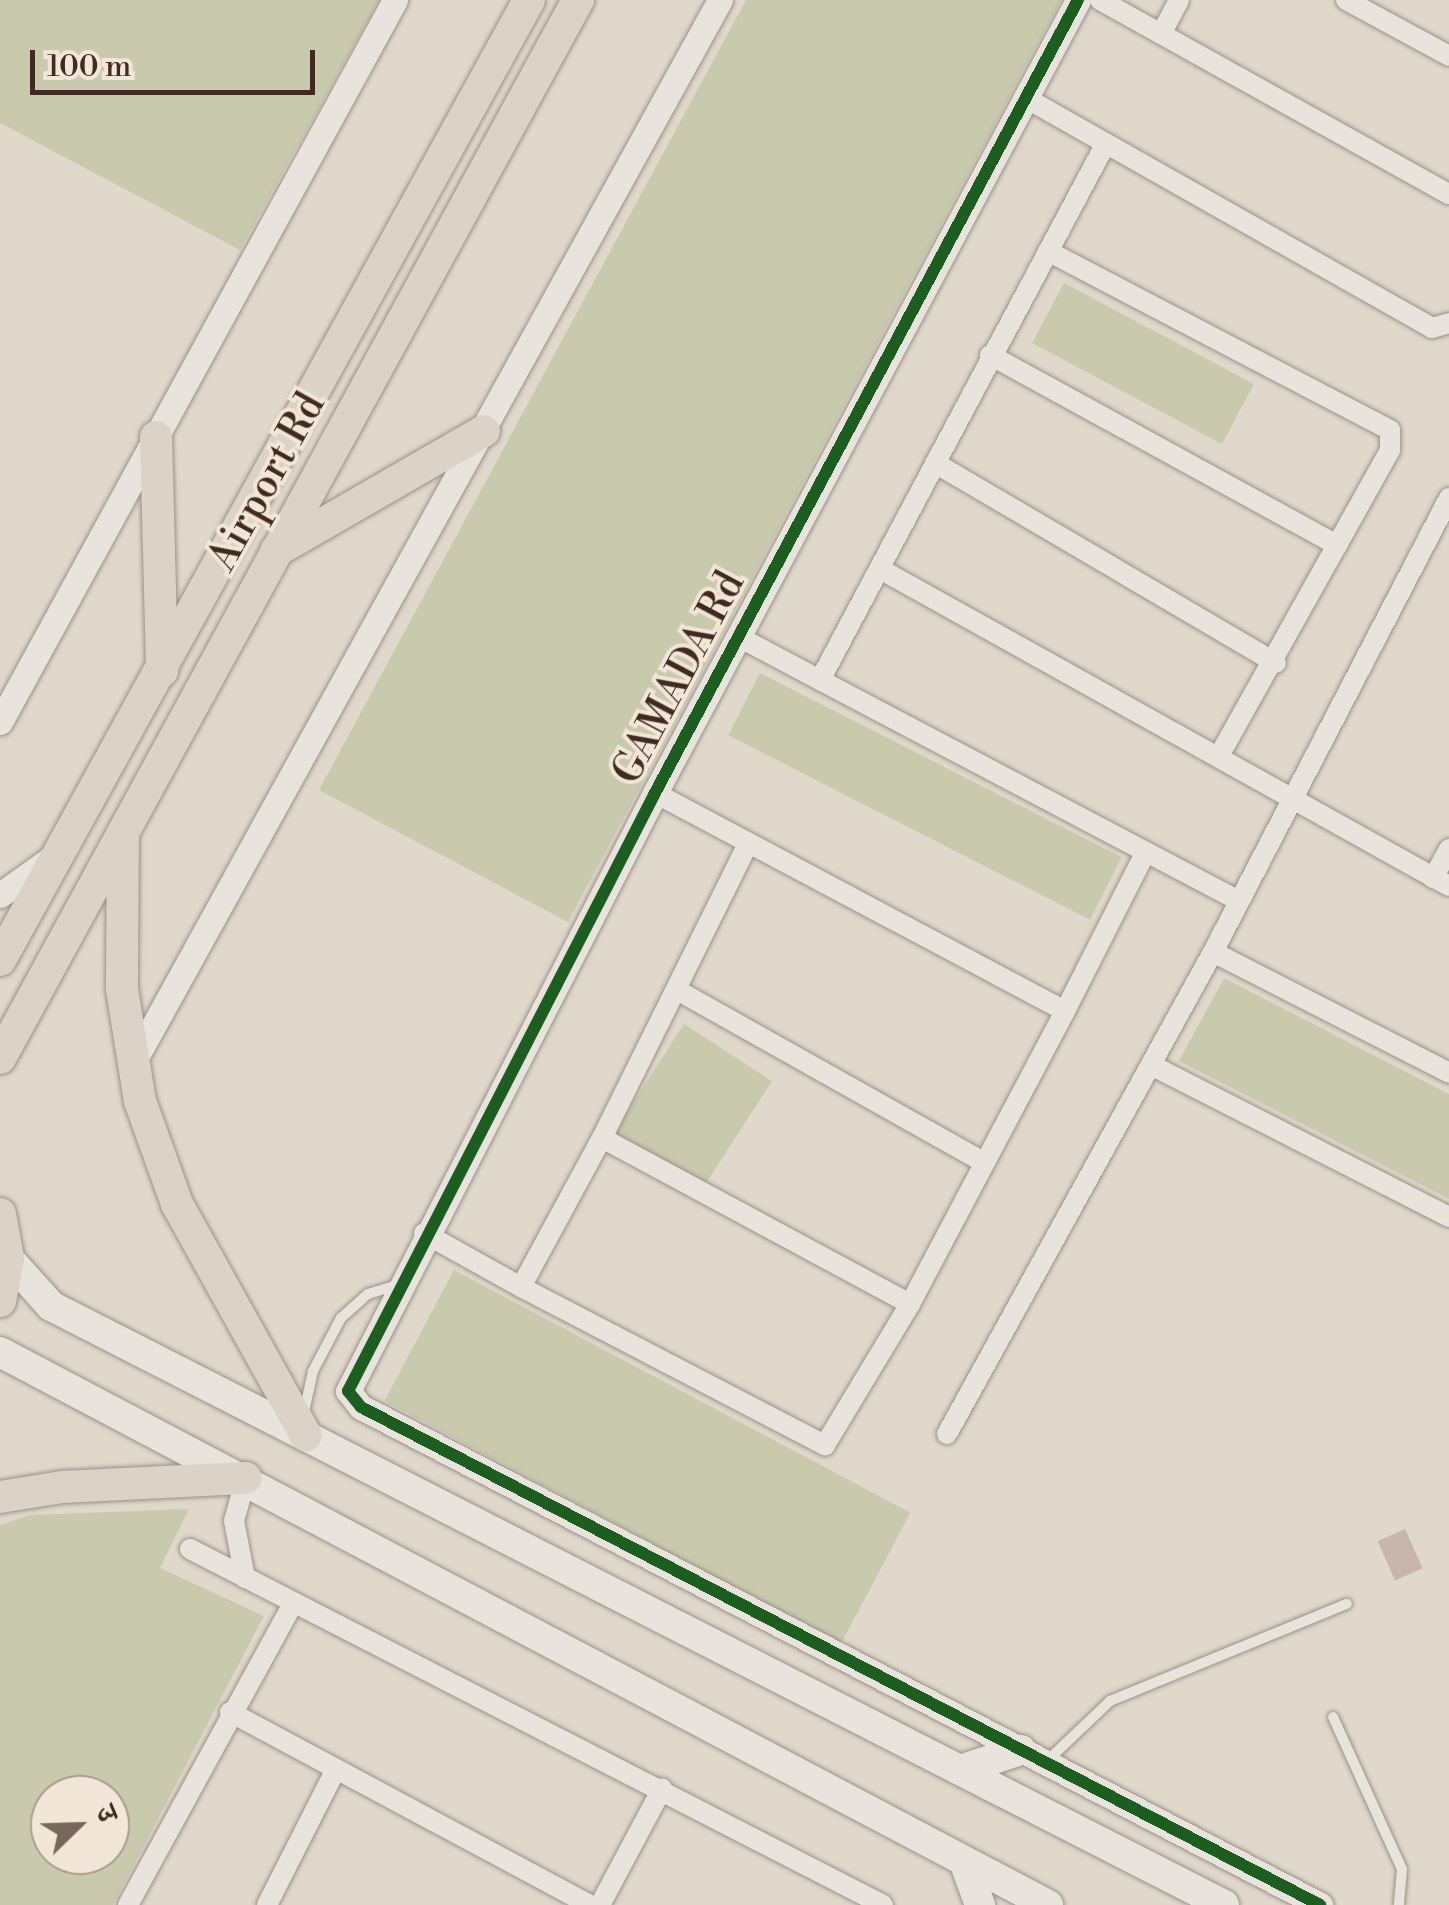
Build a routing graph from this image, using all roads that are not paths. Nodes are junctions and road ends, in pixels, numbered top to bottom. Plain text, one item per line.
1 (394, 0) edge
2 (529, 0) edge
3 (578, 0) edge
4 (720, 0) edge
5 (1078, 0) edge
6 (1100, 0) edge
7 (1179, 0) edge
8 (1346, 0) edge
9 (1161, 34) junction
10 (1449, 56) edge
11 (1024, 97) junction
12 (1104, 146) junction
13 (1449, 194) edge
14 (1048, 251) junction
15 (1449, 324) edge
16 (990, 356) junction
17 (484, 430) junction
18 (156, 437) junction
19 (936, 463) junction
20 (1449, 498) edge
21 (1337, 545) junction
22 (275, 552) junction
23 (880, 569) junction
24 (740, 637) junction
25 (1276, 663) junction
26 (162, 671) junction
27 (820, 680) junction
28 (0, 722) edge
29 (1218, 756) junction
30 (655, 793) junction
31 (1288, 798) junction
32 (123, 828) junction
33 (747, 846) junction
34 (1449, 849) edge
35 (62, 852) junction
36 (1144, 855) junction
37 (1441, 882) edge
38 (0, 894) edge
39 (1239, 901) junction
40 (1213, 952) junction
41 (0, 960) edge
42 (677, 990) junction
43 (1065, 1012) junction
44 (0, 1058) edge
45 (134, 1061) junction
46 (1151, 1064) junction
47 (1449, 1072) edge
48 (602, 1138) junction
49 (983, 1162) junction
50 (0, 1214) edge
51 (1449, 1217) edge
52 (424, 1233) junction
53 (8, 1258) junction
54 (398, 1284) junction
55 (521, 1286) junction
56 (0, 1301) edge
57 (910, 1304) junction
58 (0, 1352) edge
59 (946, 1434) dead end
60 (306, 1436) junction
61 (246, 1478) junction
62 (0, 1497) edge
63 (190, 1549) dead end
64 (245, 1578) junction
65 (293, 1603) junction
66 (1346, 1604) dead end
67 (230, 1712) junction
68 (1333, 1716) dead end
69 (1033, 1756) junction
70 (960, 1770) junction
71 (335, 1771) junction
72 (662, 1789) junction
73 (964, 1861) junction
74 (128, 1905) edge
75 (266, 1905) edge
76 (590, 1905) edge
77 (600, 1905) edge
78 (884, 1905) edge
79 (980, 1905) edge
80 (1048, 1905) edge
81 (1224, 1905) edge
82 (1320, 1905) edge
83 (1399, 1905) edge

1 - 18 street
2 - 26 main road, Airport Rd
3 - 22 main road
4 - 17 street
5 - 11 street, GAMADA Rd
6 - 9 street
7 - 9 street
8 - 10 street
9 - 13 street
11 - 12 street
11 - 24 street, GAMADA Rd
12 - 14 street
12 - 15 street
14 - 16 street
14 - 21 street
16 - 19 street
16 - 21 street
17 - 22 main road
17 - 45 street
18 - 26 main road
18 - 28 street
19 - 23 street
19 - 25 street
20 - 31 street
21 - 25 street
22 - 32 main road
23 - 27 street
23 - 29 street
24 - 27 street
24 - 30 street, GAMADA Rd
25 - 29 street
26 - 35 main road, Airport Rd
27 - 36 street
29 - 31 street
30 - 33 street
30 - 52 street, GAMADA Rd
31 - 37 street
31 - 39 street
32 - 44 main road
32 - 45 main road
33 - 42 street
33 - 43 street
34 - 37 street
35 - 38 street
35 - 41 main road, Airport Rd
36 - 39 street
36 - 43 street
39 - 40 street
40 - 46 street
40 - 47 street
42 - 48 street
42 - 49 street
43 - 49 street
45 - 60 main road
46 - 51 street
46 - 59 street
48 - 55 street
48 - 57 street
49 - 57 street
50 - 53 main road
52 - 54 street, GAMADA Rd
52 - 55 street
53 - 56 main road
53 - 60 main road
54 - 60 lane
54 - 69 street, GAMADA Rd
55 - 57 street
58 - 61 main road
60 - 70 main road
61 - 62 main road
61 - 64 street
61 - 73 main road
63 - 64 street
64 - 65 street
65 - 67 street
65 - 72 street
66 - 69 lane
67 - 71 street
67 - 74 street
68 - 83 lane
69 - 70 main road
69 - 82 street
70 - 81 main road
71 - 75 street
71 - 76 street
72 - 77 street
72 - 78 street
73 - 79 main road
73 - 80 main road

